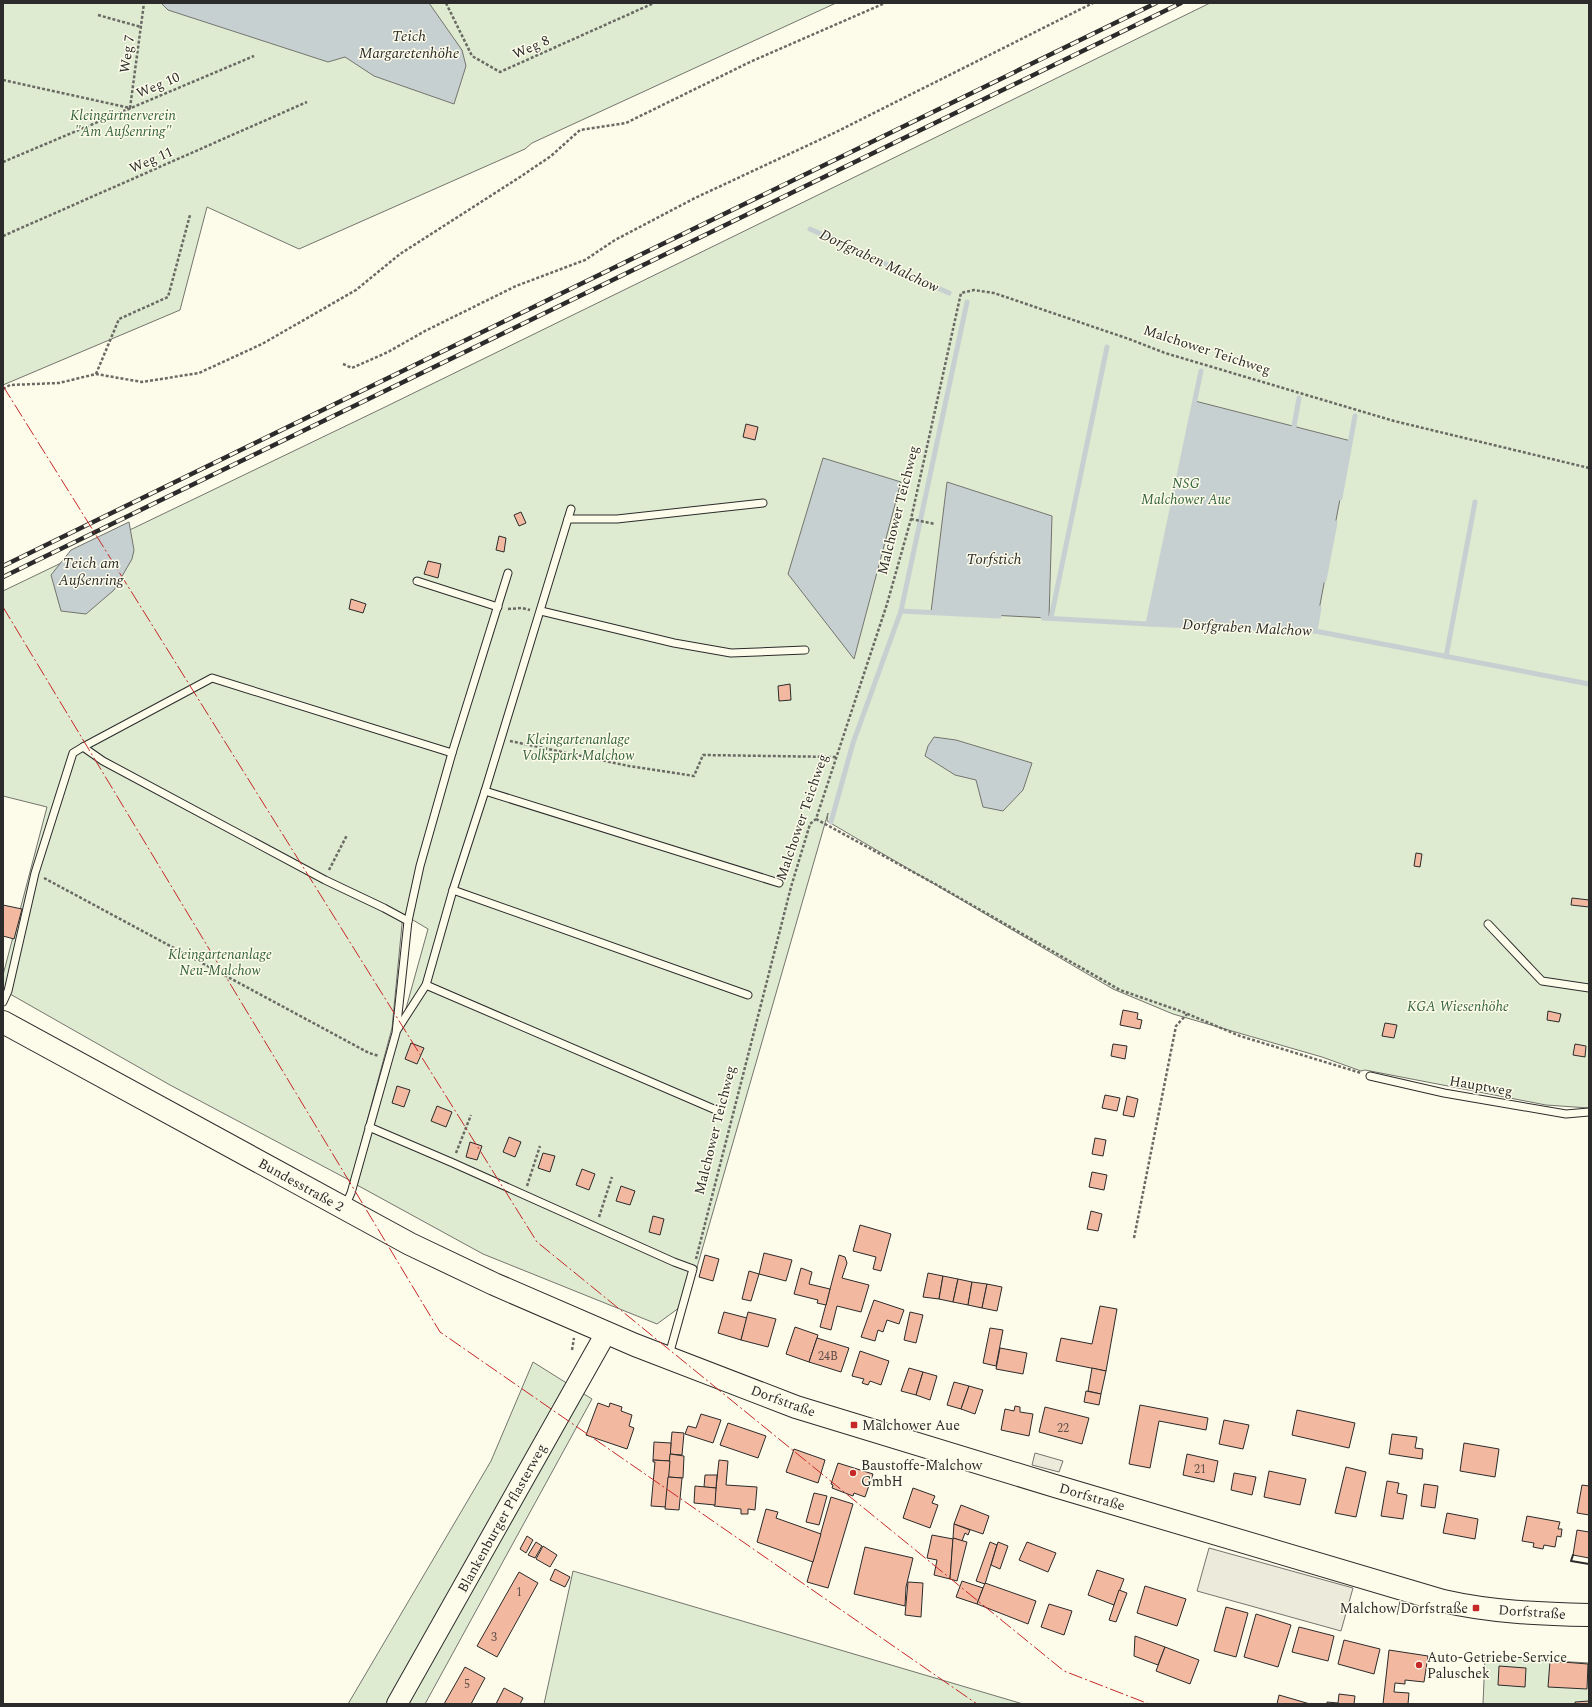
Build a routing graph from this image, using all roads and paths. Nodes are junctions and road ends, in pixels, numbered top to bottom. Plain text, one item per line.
1 (144, 3) edge
2 (446, 3) edge
3 (654, 3) edge
4 (885, 3) edge
5 (1093, 3) edge
6 (98, 15) dead end
7 (141, 27) junction
8 (254, 56) dead end
9 (3, 80) edge
10 (307, 102) dead end
11 (130, 108) junction
12 (3, 162) edge
13 (190, 215) dead end
14 (3, 236) edge
15 (342, 364) dead end
16 (96, 374) junction
17 (3, 389) edge
18 (1589, 468) edge
19 (763, 503) dead end
20 (571, 509) dead end
21 (911, 518) junction
22 (568, 519) junction
23 (935, 524) dead end
24 (508, 573) dead end
25 (418, 581) dead end
26 (498, 607) junction
27 (541, 611) junction
28 (805, 650) dead end
29 (500, 739) junction
30 (83, 747) junction
31 (452, 753) junction
32 (836, 757) junction
33 (485, 791) junction
34 (816, 819) junction
35 (347, 835) dead end
36 (35, 873) junction
37 (325, 880) junction
38 (779, 883) dead end
39 (453, 890) junction
40 (408, 921) junction
41 (1488, 924) dead end
42 (426, 985) junction
43 (1589, 988) edge
44 (748, 995) dead end
45 (3, 1002) edge
46 (1187, 1014) junction
47 (3, 1022) edge
48 (396, 1033) junction
49 (389, 1059) junction
50 (1370, 1076) joint
51 (716, 1110) dead end
52 (1589, 1112) edge
53 (471, 1115) dead end
54 (369, 1127) junction
55 (540, 1146) dead end
56 (453, 1163) junction
57 (612, 1177) dead end
58 (524, 1195) junction
59 (344, 1208) junction
60 (596, 1227) junction
61 (1134, 1238) dead end
62 (693, 1269) junction
63 (606, 1333) junction
64 (669, 1358) junction
65 (1589, 1615) edge
66 (397, 1704) edge

1 - 7 path, Weg 7
2 - 3 path, Weg 8
4 - 16 path
5 - 15 path
6 - 7 path
7 - 11 path, Weg 7
8 - 11 path, Weg 10
9 - 11 path
10 - 14 path, Weg 11
11 - 12 path, Weg 10
13 - 16 path
16 - 17 path
18 - 21 path, Malchower Teichweg
19 - 22 lane
20 - 22 lane
21 - 23 path
21 - 32 path, Malchower Teichweg
22 - 27 lane
24 - 26 lane
25 - 26 lane
26 - 27 path
26 - 31 lane
27 - 28 lane
27 - 29 lane
29 - 32 path
29 - 33 lane
30 - 31 lane
30 - 36 lane
30 - 37 lane
31 - 40 lane
32 - 34 path, Malchower Teichweg
33 - 38 lane
33 - 39 lane
34 - 46 path
34 - 62 path, Malchower Teichweg
35 - 37 path
36 - 45 lane
36 - 49 path
37 - 40 lane
39 - 42 lane
39 - 44 lane
40 - 48 lane
41 - 43 lane
42 - 48 lane
42 - 51 lane
46 - 50 path
46 - 61 path
47 - 59 main road, Bundesstraße 2
48 - 49 lane
49 - 54 lane
50 - 52 lane, Hauptweg
53 - 56 path
54 - 56 lane
54 - 59 lane
55 - 58 path
56 - 58 lane
57 - 60 path
58 - 60 lane
59 - 63 main road, Bundesstraße 2
60 - 62 lane
62 - 64 lane
63 - 64 main road, Dorfstraße
63 - 66 main road, Blankenburger Pflasterweg
64 - 65 main road, Dorfstraße

